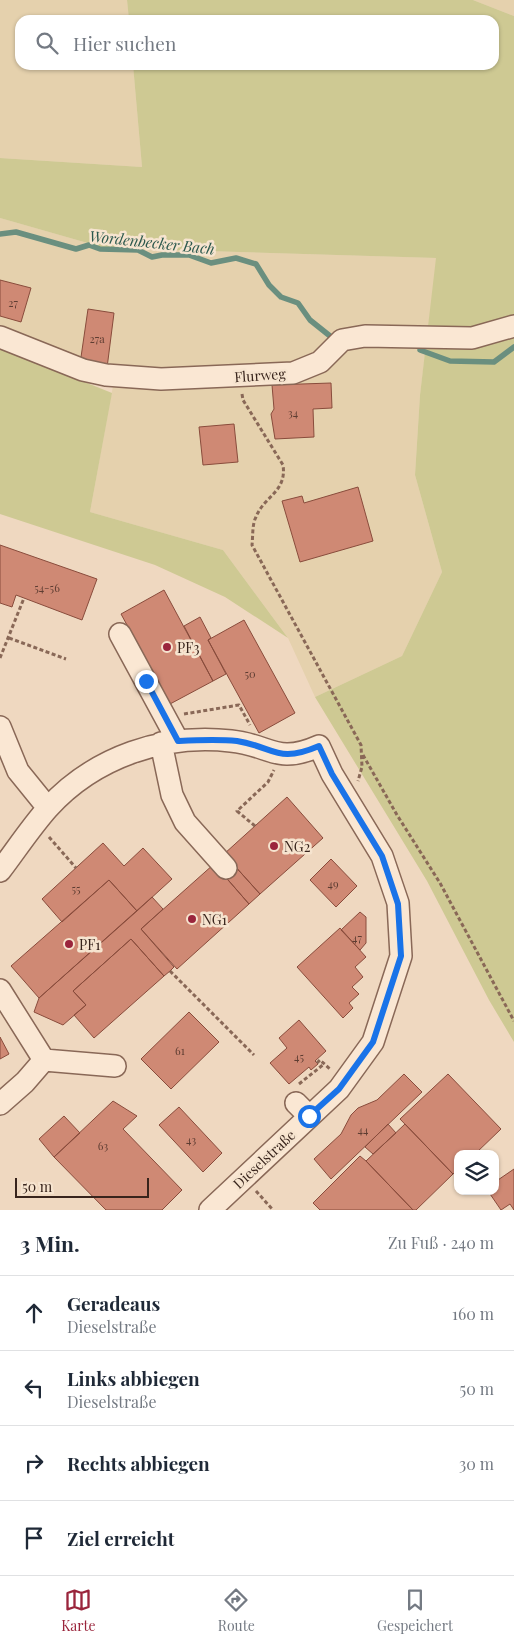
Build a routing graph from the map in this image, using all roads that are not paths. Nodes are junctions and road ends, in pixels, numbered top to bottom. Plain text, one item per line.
1 (514, 326) edge
2 (0, 337) edge
3 (120, 634) dead end
4 (0, 727) edge
5 (170, 742) junction
6 (42, 816) junction
7 (226, 868) dead end
8 (0, 871) edge
9 (0, 990) edge
10 (44, 1060) junction
11 (115, 1066) dead end
12 (0, 1104) edge
13 (210, 1210) edge

1 - 2 street, Flurweg
3 - 5 street
4 - 6 street
5 - 6 street, Dieselstraße
5 - 7 street
5 - 13 street, Dieselstraße
6 - 8 street, Dieselstraße
9 - 10 street
10 - 11 street
10 - 12 street

